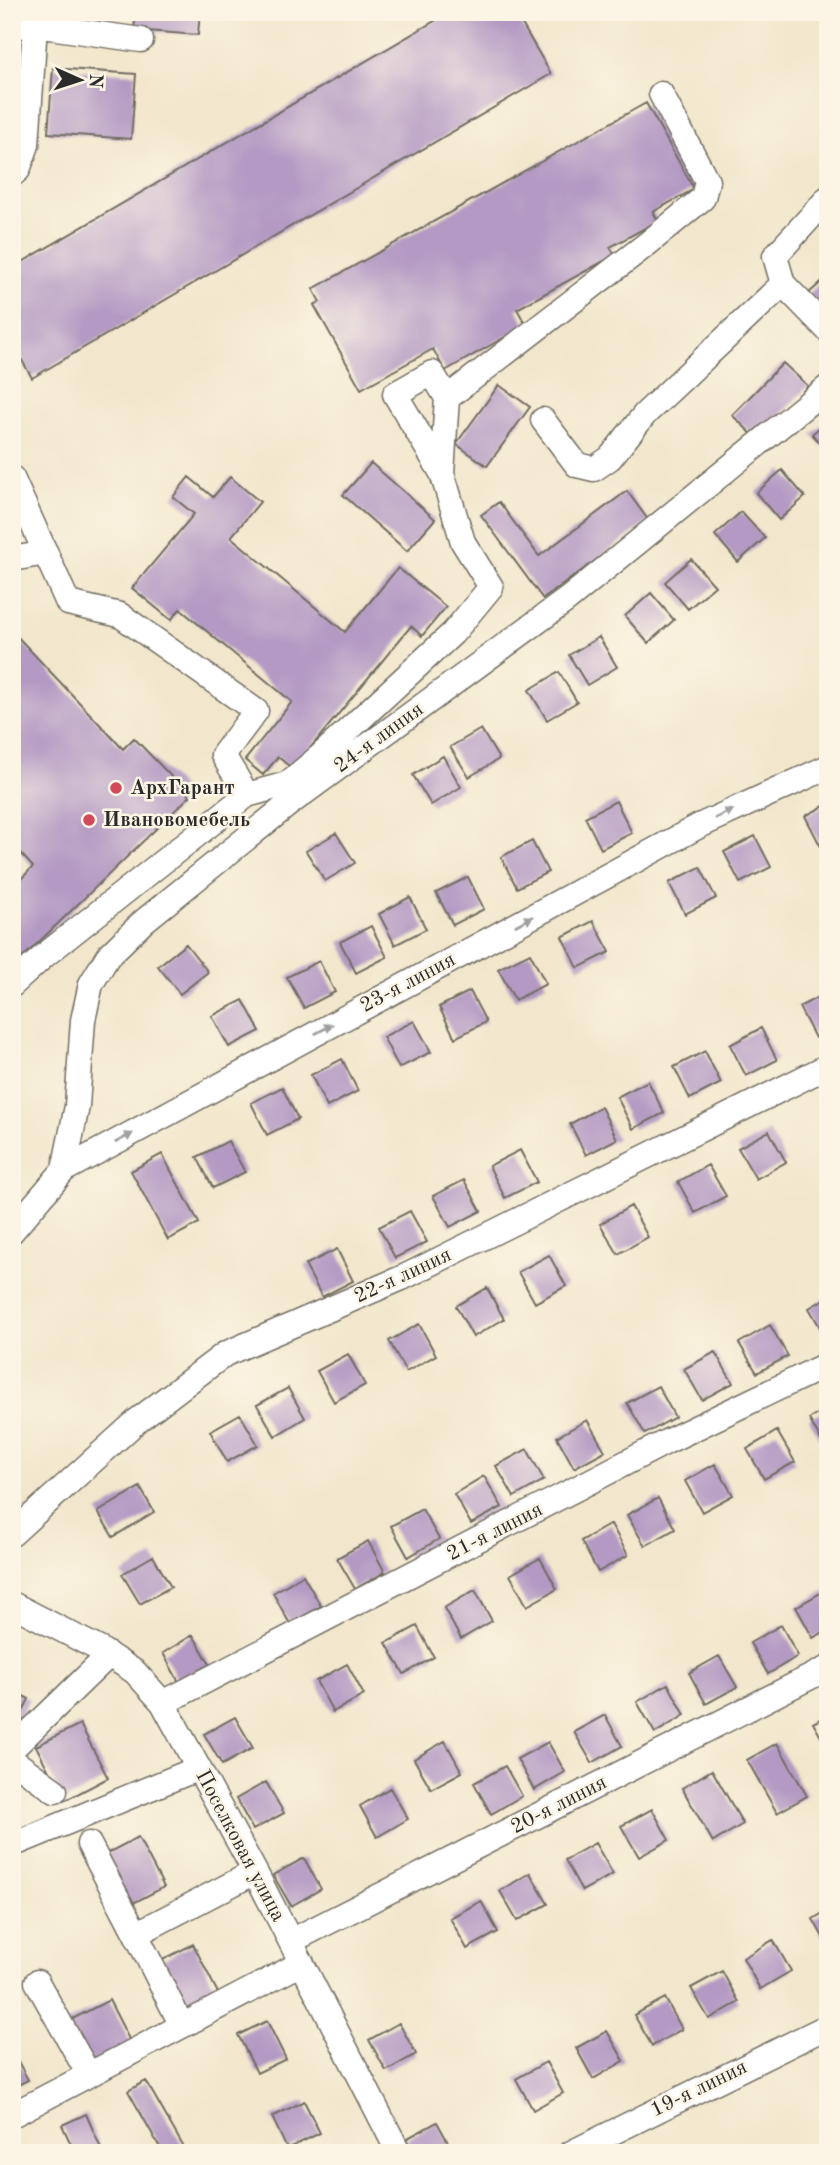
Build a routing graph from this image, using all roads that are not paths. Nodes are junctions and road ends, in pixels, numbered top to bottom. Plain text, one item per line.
1 (23, 25) edge
2 (141, 40) dead end
3 (661, 94) dead end
4 (12, 175) edge
5 (828, 198) edge
6 (783, 284) junction
7 (828, 330) edge
8 (828, 387) edge
9 (447, 398) junction
10 (543, 420) dead end
11 (442, 473) junction
12 (12, 478) edge
13 (46, 552) junction
14 (12, 559) edge
15 (828, 767) edge
16 (247, 795) junction
17 (12, 985) edge
18 (828, 1066) edge
19 (64, 1170) junction
20 (12, 1231) edge
21 (828, 1364) edge
22 (12, 1534) edge
23 (12, 1604) edge
24 (109, 1656) junction
25 (828, 1668) edge
26 (163, 1703) junction
27 (12, 1749) edge
28 (12, 1760) edge
29 (199, 1768) junction
30 (55, 1791) dead end
31 (89, 1844) dead end
32 (12, 1845) edge
33 (255, 1872) junction
34 (136, 1934) junction
35 (296, 1952) junction
36 (37, 1982) dead end
37 (182, 2026) junction
38 (828, 2026) edge
39 (89, 2075) junction
40 (12, 2115) edge
41 (399, 2153) edge
42 (571, 2153) edge

1 - 2 street
1 - 4 street
3 - 9 street
5 - 6 street
6 - 7 street
6 - 10 street
8 - 19 street, 24-я линия
9 - 11 street
9 - 11 street
11 - 16 street
12 - 13 street
13 - 14 street
13 - 16 street
19 -> 15 street, 23-я линия
16 - 17 street
18 - 22 street, 22-я линия
19 - 20 street, 23-я линия
21 - 26 street, 21-я линия
23 - 24 street, Поселковая улица
24 - 26 street, Поселковая улица
24 - 27 street
25 - 35 street, 20-я линия
26 - 29 street, Поселковая улица
28 - 30 street
29 - 32 street
29 - 33 street, Поселковая улица
31 - 34 street
33 - 34 street
33 - 35 street, Поселковая улица
34 - 37 street
35 - 37 street, 20-я линия
35 - 41 street, Поселковая улица
36 - 39 street
37 - 39 street, 20-я линия
38 - 42 street, 19-я линия
39 - 40 street, 20-я линия

